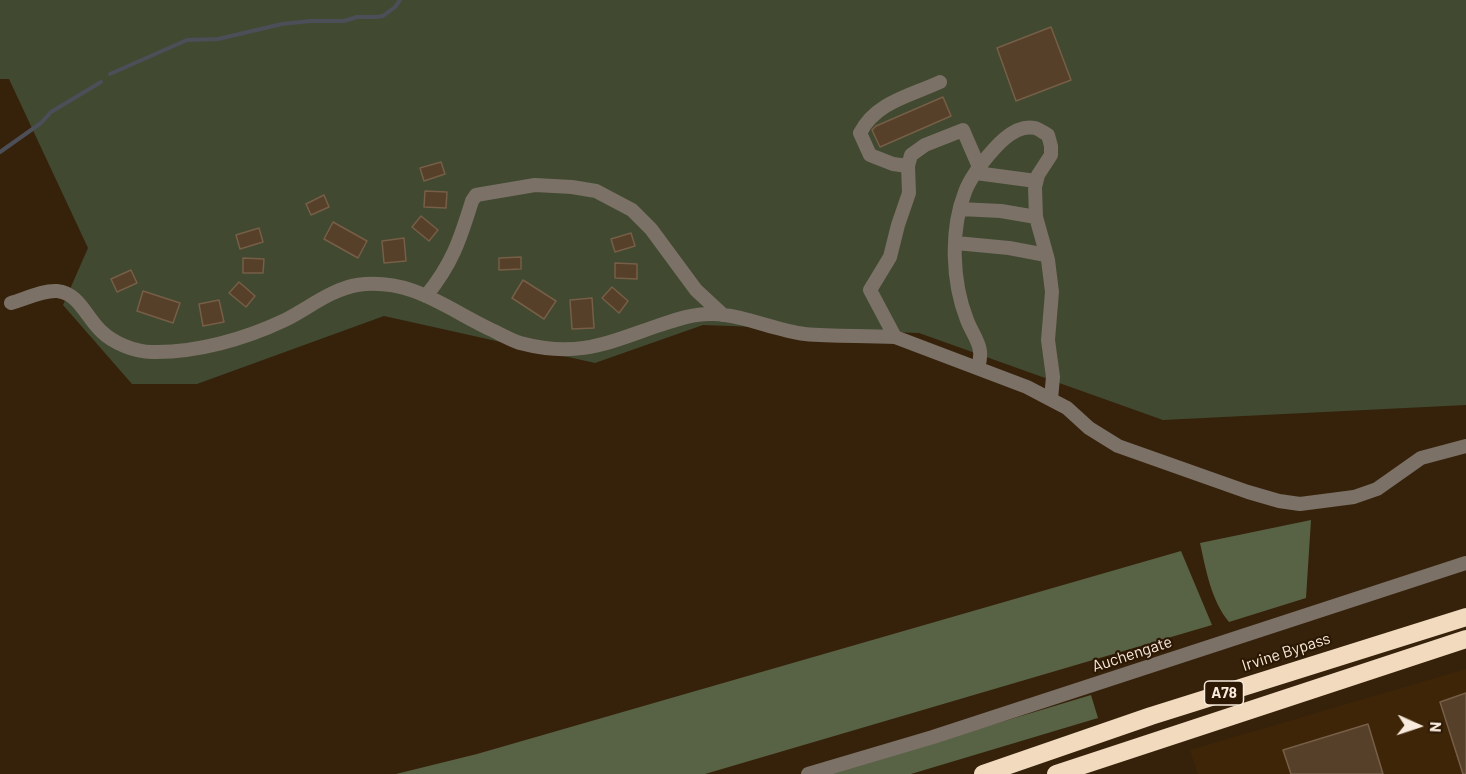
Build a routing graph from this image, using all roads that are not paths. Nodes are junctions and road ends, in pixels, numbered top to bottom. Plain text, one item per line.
1 (939, 82) dead end
2 (908, 166) junction
3 (977, 170) junction
4 (1036, 181) junction
5 (960, 209) junction
6 (1036, 217) junction
7 (956, 243) junction
8 (1046, 255) junction
9 (426, 296) junction
10 (11, 303) dead end
11 (723, 315) junction
12 (895, 337) junction
13 (978, 367) junction
14 (1051, 399) junction
15 (1466, 446) edge
16 (1466, 563) edge
17 (1466, 616) edge
18 (1466, 639) edge
19 (808, 774) edge
20 (983, 774) edge
21 (1056, 774) edge

1 - 2 street
2 - 3 street
2 - 12 street
3 - 4 street
3 - 4 street
3 - 5 street
4 - 6 street
5 - 6 street
5 - 7 street
6 - 8 street
7 - 8 street
7 - 13 street
8 - 14 street
9 - 10 street
9 - 11 street
9 - 11 street
11 - 12 street
12 - 13 street
13 - 14 street
14 - 15 street
16 - 19 street, Auchengate
17 - 20 highway, Irvine Bypass / A78
18 - 21 highway, A78

